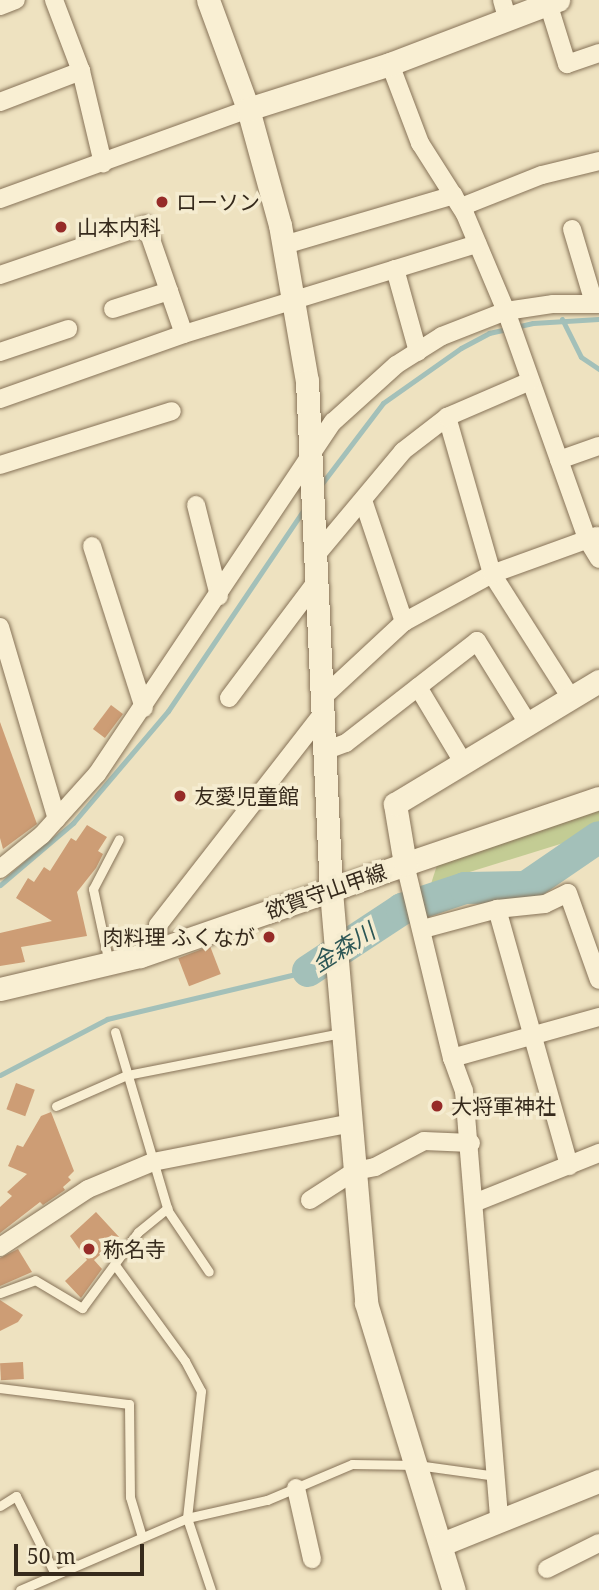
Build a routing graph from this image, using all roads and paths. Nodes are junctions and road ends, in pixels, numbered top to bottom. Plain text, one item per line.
1 (16, 0) edge
2 (54, 0) edge
3 (208, 0) edge
4 (553, 2) edge
5 (0, 6) edge
6 (505, 9) edge
7 (599, 53) edge
8 (390, 64) junction
9 (81, 71) junction
10 (0, 102) edge
11 (248, 109) junction
12 (599, 162) edge
13 (103, 163) junction
14 (0, 199) edge
15 (458, 201) junction
16 (572, 229) dead end
17 (284, 244) junction
18 (477, 244) junction
19 (395, 269) junction
20 (0, 275) edge
21 (169, 291) junction
22 (293, 300) junction
23 (597, 303) edge
24 (113, 309) dead end
25 (507, 314) junction
26 (68, 330) dead end
27 (184, 334) junction
28 (0, 352) edge
29 (418, 352) junction
30 (530, 382) junction
31 (0, 399) edge
32 (172, 411) dead end
33 (447, 417) junction
34 (599, 446) edge
35 (312, 453) junction
36 (559, 460) junction
37 (0, 465) edge
38 (363, 500) junction
39 (196, 505) dead end
40 (593, 537) edge
41 (92, 546) dead end
42 (317, 554) junction
43 (599, 559) edge
44 (492, 574) junction
45 (317, 580) junction
46 (219, 596) junction
47 (404, 622) junction
48 (0, 626) edge
49 (599, 681) edge
50 (418, 687) junction
51 (229, 698) dead end
52 (571, 698) junction
53 (322, 706) junction
54 (144, 708) junction
55 (529, 725) junction
56 (324, 751) junction
57 (464, 764) junction
58 (599, 798) edge
59 (57, 819) junction
60 (119, 839) dead end
61 (405, 864) junction
62 (0, 869) edge
63 (331, 890) junction
64 (497, 909) junction
65 (423, 929) junction
66 (154, 951) junction
67 (110, 964) junction
68 (599, 980) edge
69 (0, 989) edge
70 (599, 1017) edge
71 (343, 1025) junction
72 (114, 1032) dead end
73 (532, 1035) junction
74 (452, 1058) junction
75 (127, 1075) junction
76 (56, 1106) dead end
77 (351, 1123) junction
78 (471, 1143) junction
79 (599, 1153) edge
80 (153, 1162) junction
81 (569, 1166) junction
82 (355, 1171) junction
83 (310, 1200) dead end
84 (474, 1203) junction
85 (168, 1208) junction
86 (0, 1247) edge
87 (116, 1265) junction
88 (209, 1272) dead end
89 (0, 1293) edge
90 (0, 1388) edge
91 (417, 1465) junction
92 (496, 1476) junction
93 (599, 1481) edge
94 (296, 1488) junction
95 (0, 1506) edge
96 (187, 1518) junction
97 (499, 1518) junction
98 (142, 1536) junction
99 (599, 1543) edge
100 (442, 1544) junction
101 (312, 1559) dead end
102 (547, 1569) dead end
103 (55, 1574) junction
104 (20, 1590) edge
105 (211, 1590) edge
106 (454, 1590) edge

1 - 5 street
2 - 9 street
3 - 11 street
4 - 6 street
4 - 7 street
6 - 8 street
8 - 11 street
8 - 15 street
9 - 10 street
9 - 13 street
11 - 13 street
11 - 17 street
12 - 15 street
13 - 14 street
15 - 17 street
15 - 18 street
16 - 23 street
17 - 22 street
18 - 19 street
18 - 25 street
19 - 22 street
19 - 29 street
20 - 21 street
21 - 24 street
21 - 27 street
22 - 27 street
22 - 35 street
23 - 25 street
25 - 29 street
25 - 30 street
26 - 28 street
27 - 31 street
29 - 35 street
30 - 33 street
30 - 36 street
32 - 37 street
33 - 38 street
33 - 44 street
34 - 36 street
35 - 42 street
35 - 46 street
36 - 40 street
38 - 42 street
38 - 47 street
39 - 46 street
40 - 43 street
40 - 44 street
41 - 54 street
42 - 45 street
44 - 47 street
44 - 52 street
45 - 51 street
45 - 53 street
46 - 54 street
47 - 53 street
48 - 59 street
49 - 52 street, 欲賀守山甲線
50 - 55 street
50 - 56 street
50 - 57 street
52 - 55 street, 欲賀守山甲線
53 - 56 street
53 - 66 street
54 - 59 street
55 - 57 street, 欲賀守山甲線
56 - 63 street
57 - 61 street, 欲賀守山甲線
58 - 61 street
59 - 62 street
60 - 67 lane
61 - 63 street, 欲賀守山甲線
61 - 65 street
63 - 66 street, 欲賀守山甲線
63 - 71 street
64 - 65 street
64 - 68 street
64 - 73 street
65 - 74 street
66 - 67 street, 欲賀守山甲線
67 - 69 street, 欲賀守山甲線
70 - 73 street
71 - 75 lane
71 - 77 street
72 - 75 lane
73 - 74 street
73 - 81 street
74 - 78 street
75 - 76 lane
75 - 80 lane
77 - 80 street
77 - 82 street
78 - 82 street
78 - 84 street
79 - 81 street
80 - 85 lane
80 - 86 street
81 - 84 street
82 - 83 street
82 - 91 street
84 - 92 street
85 - 87 lane
85 - 88 lane
87 - 89 lane
87 - 96 lane
90 - 98 lane
91 - 92 lane
91 - 94 lane
91 - 100 street
92 - 97 street
93 - 97 street
94 - 96 lane
94 - 101 street
95 - 103 lane
96 - 98 lane
96 - 105 lane
97 - 100 street
98 - 103 lane
99 - 102 street
100 - 106 street
103 - 104 lane

